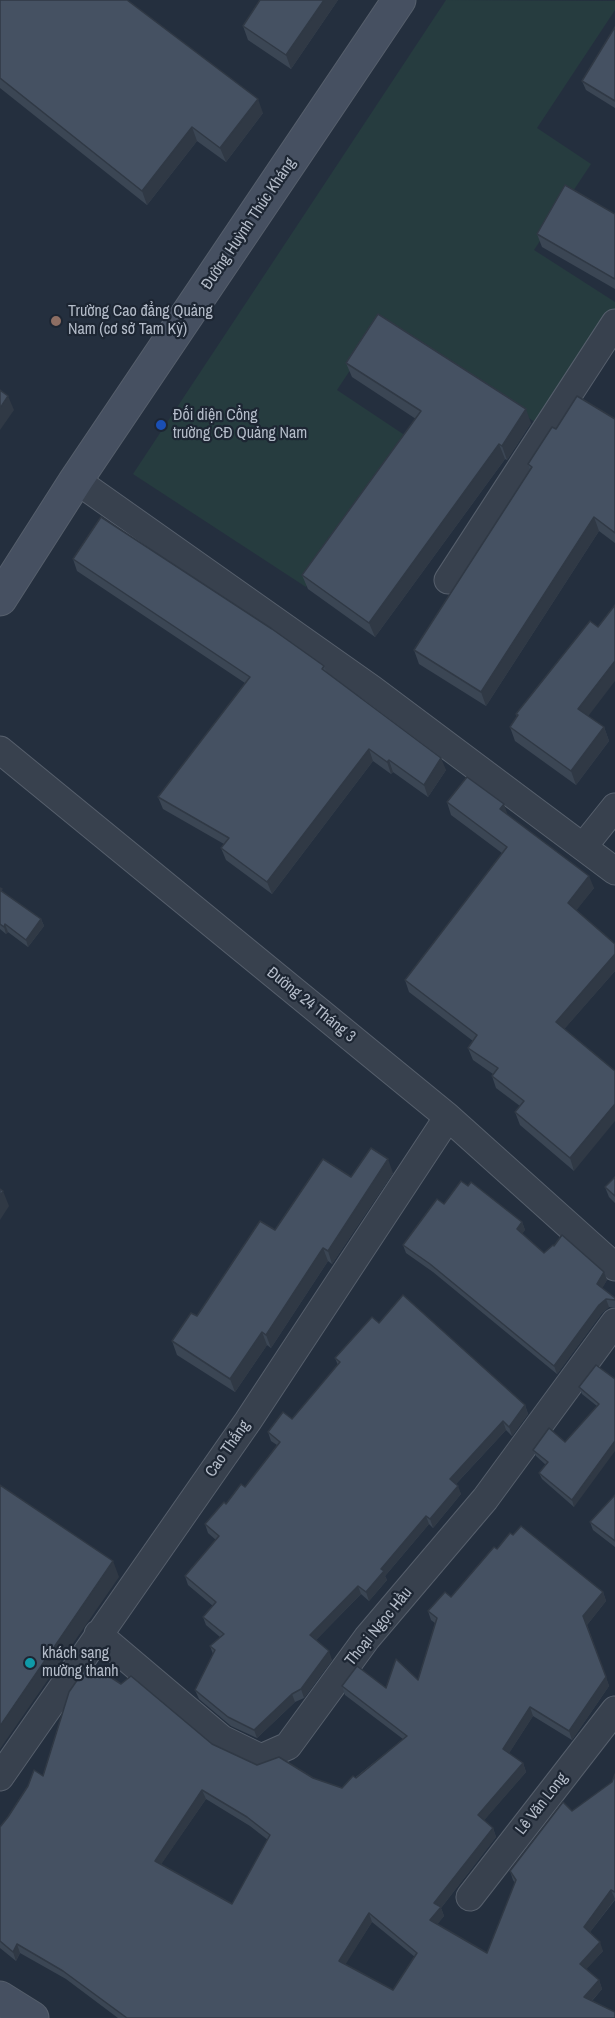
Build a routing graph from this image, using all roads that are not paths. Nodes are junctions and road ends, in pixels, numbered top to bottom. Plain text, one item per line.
1 (399, 0) edge
2 (615, 323) edge
3 (76, 480) junction
4 (448, 580) dead end
5 (0, 599) edge
6 (0, 750) edge
7 (615, 807) edge
8 (583, 847) junction
9 (615, 871) edge
10 (448, 1117) junction
11 (615, 1268) edge
12 (615, 1322) edge
13 (98, 1634) junction
14 (615, 1710) edge
15 (0, 1777) edge
16 (470, 1897) dead end
17 (0, 1998) edge
18 (32, 2018) edge

1 - 3 street, Đường Huỳnh Thúc Kháng
2 - 4 street
3 - 5 street, Đường Huỳnh Thúc Kháng
3 - 8 street
6 - 10 street, Đường 24 Tháng 3
7 - 8 street
8 - 9 street
10 - 11 street, Đường 24 Tháng 3
10 - 13 street, Cao Thắng
12 - 13 street, Thoại Ngọc Hầu
13 - 15 street, Cao Thắng
14 - 16 street, Lê Văn Long
17 - 18 street

